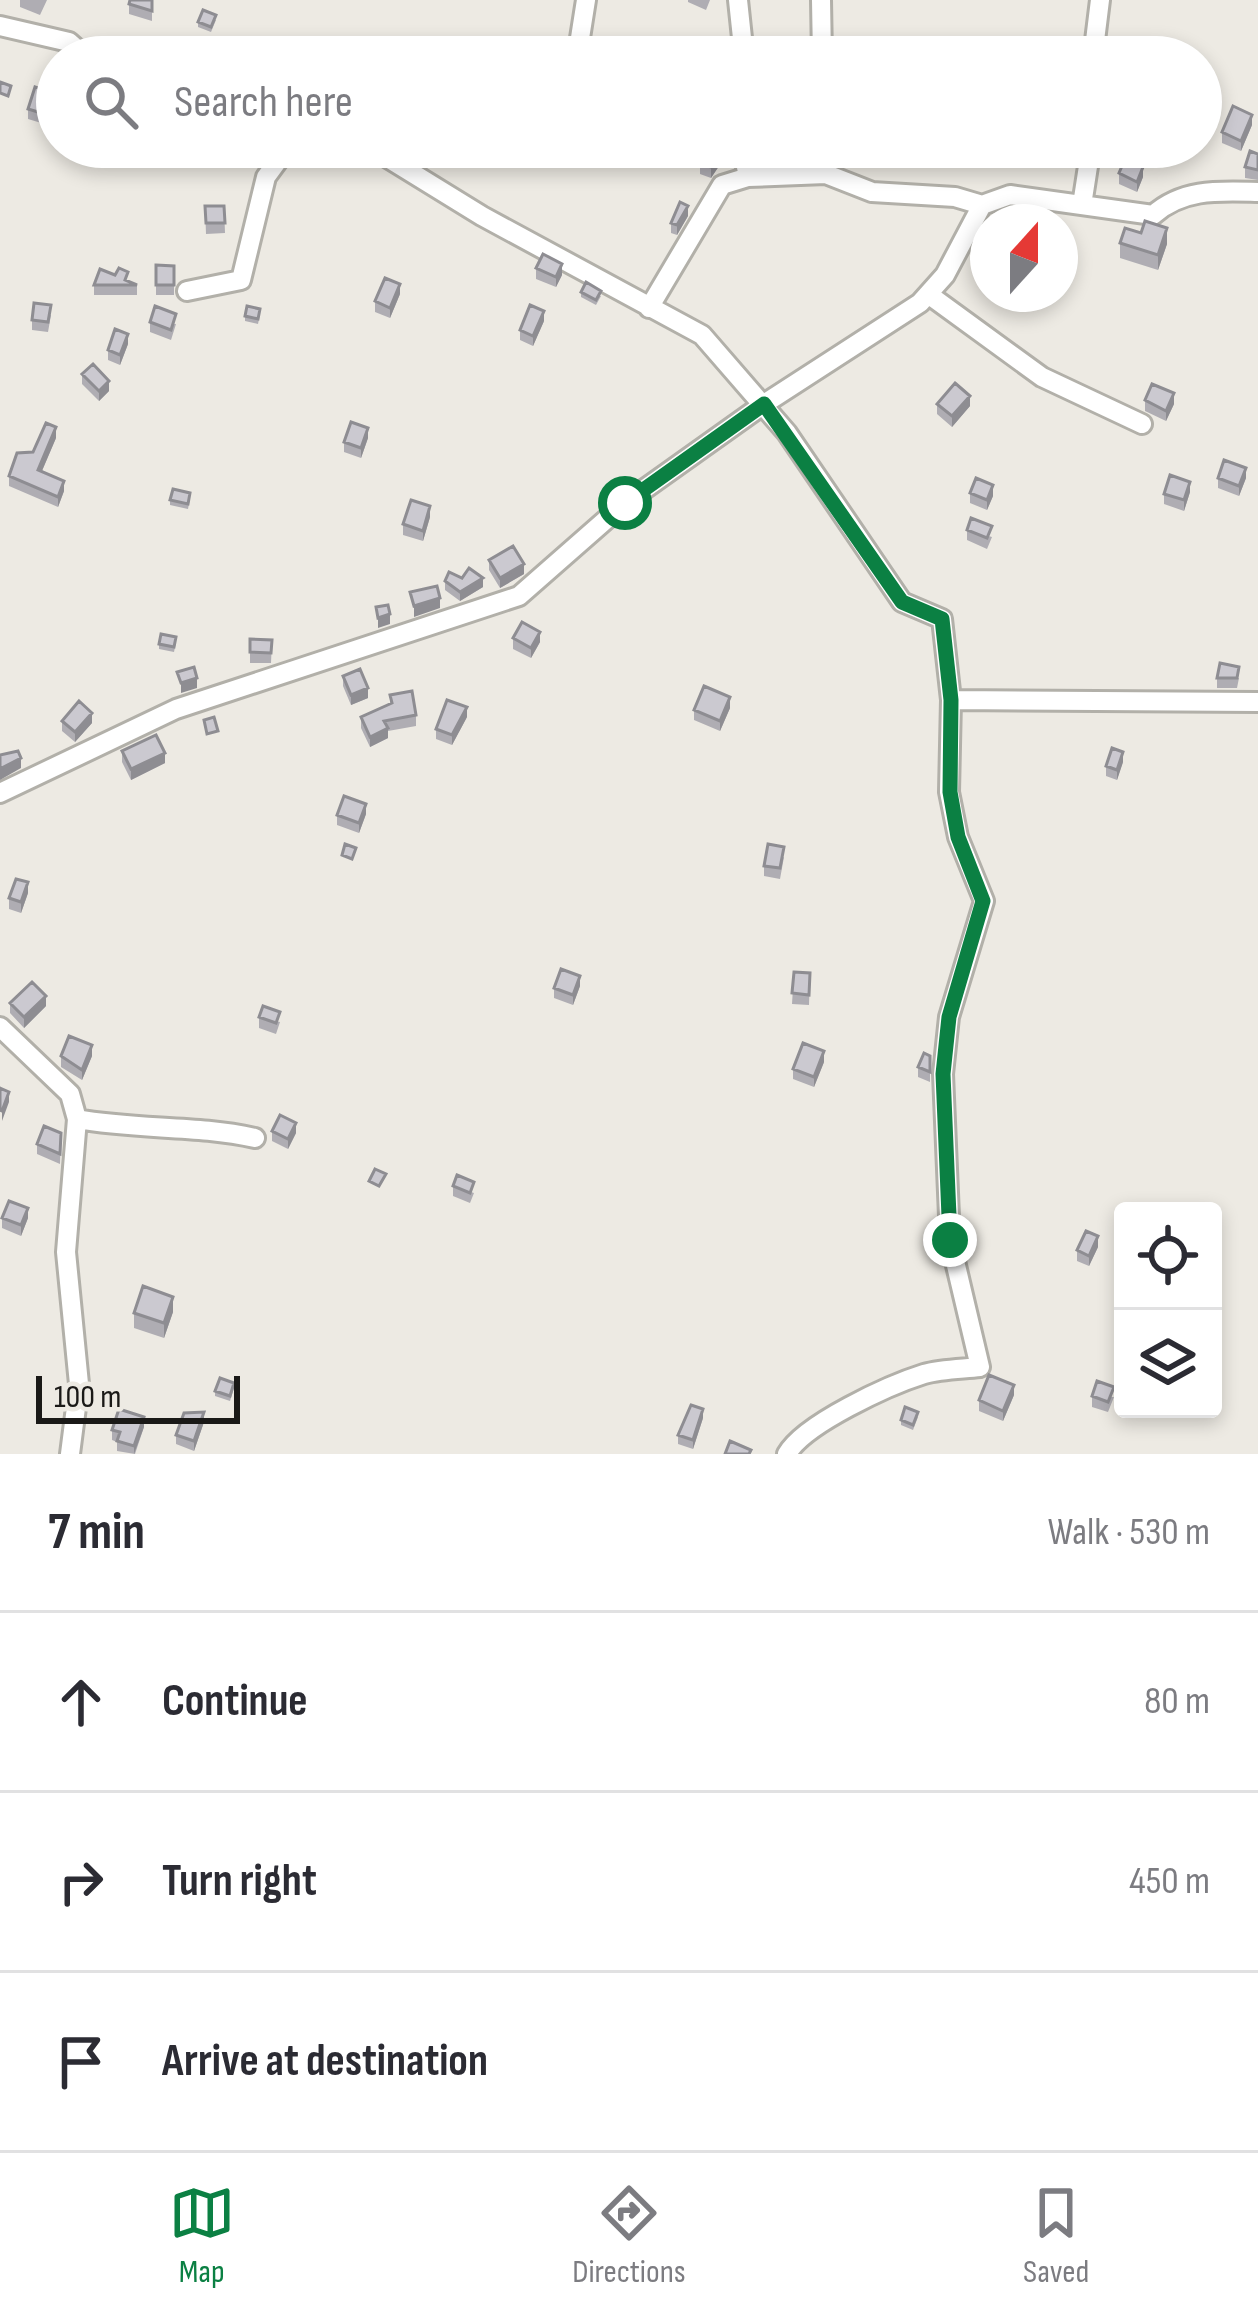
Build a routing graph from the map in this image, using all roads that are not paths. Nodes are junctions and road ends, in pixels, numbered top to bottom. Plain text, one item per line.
1 (586, 0) edge
2 (738, 0) edge
3 (821, 0) edge
4 (1100, 0) edge
5 (0, 26) edge
6 (43, 36) edge
7 (581, 36) edge
8 (742, 36) edge
9 (822, 36) edge
10 (1096, 36) edge
11 (273, 168) edge
12 (746, 168) edge
13 (826, 168) edge
14 (1088, 168) edge
15 (406, 169) edge
16 (826, 174) junction
17 (748, 177) junction
18 (1258, 191) edge
19 (979, 204) edge
20 (985, 204) edge
21 (1075, 204) edge
22 (1078, 204) edge
23 (1082, 205) junction
24 (970, 228) edge
25 (187, 291) dead end
26 (928, 294) junction
27 (649, 308) junction
28 (764, 404) junction
29 (1142, 424) dead end
30 (951, 700) junction
31 (1258, 702) edge
32 (0, 793) edge
33 (0, 1027) edge
34 (77, 1119) junction
35 (255, 1138) dead end
36 (70, 1454) edge
37 (787, 1454) edge

1 - 7 street
2 - 8 street
3 - 9 street
4 - 10 street
5 - 6 street
11 - 25 street
12 - 17 street
13 - 16 street
14 - 23 street
15 - 27 street
16 - 17 street
16 - 19 street
17 - 27 street
18 - 23 street
20 - 21 street
22 - 23 street
24 - 26 street
26 - 28 street
26 - 29 street
27 - 28 street
28 - 30 street
28 - 32 street
30 - 31 street
30 - 37 street
33 - 34 street
34 - 35 street
34 - 36 street

